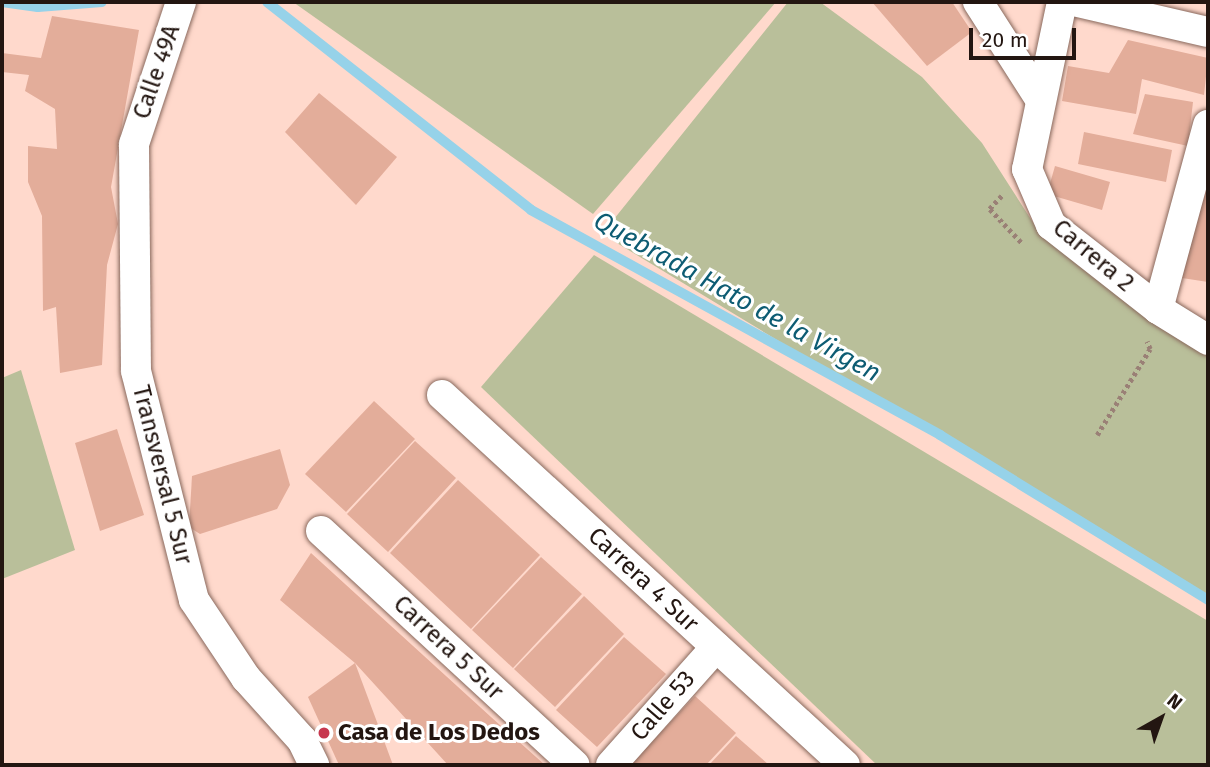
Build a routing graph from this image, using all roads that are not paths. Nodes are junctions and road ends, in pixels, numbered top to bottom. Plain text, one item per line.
1 (181, 2) edge
2 (978, 2) edge
3 (1062, 2) edge
4 (1078, 2) edge
5 (1208, 32) edge
6 (1040, 99) junction
7 (1208, 125) edge
8 (134, 144) joint
9 (1150, 320) junction
10 (1208, 340) edge
11 (442, 396) dead end
12 (321, 531) dead end
13 (716, 647) junction
14 (314, 765) edge
15 (575, 765) edge
16 (611, 765) edge
17 (845, 765) edge

1 - 8 street, Calle 49A
2 - 6 street
3 - 6 street
4 - 5 street
6 - 9 street, Carrera 2
7 - 9 street
8 - 14 street, Transversal 5 Sur
9 - 10 street, Carrera 2
11 - 13 street, Carrera 4 Sur
12 - 15 street, Carrera 5 Sur
13 - 16 street, Calle 53
13 - 17 street, Carrera 4 Sur

